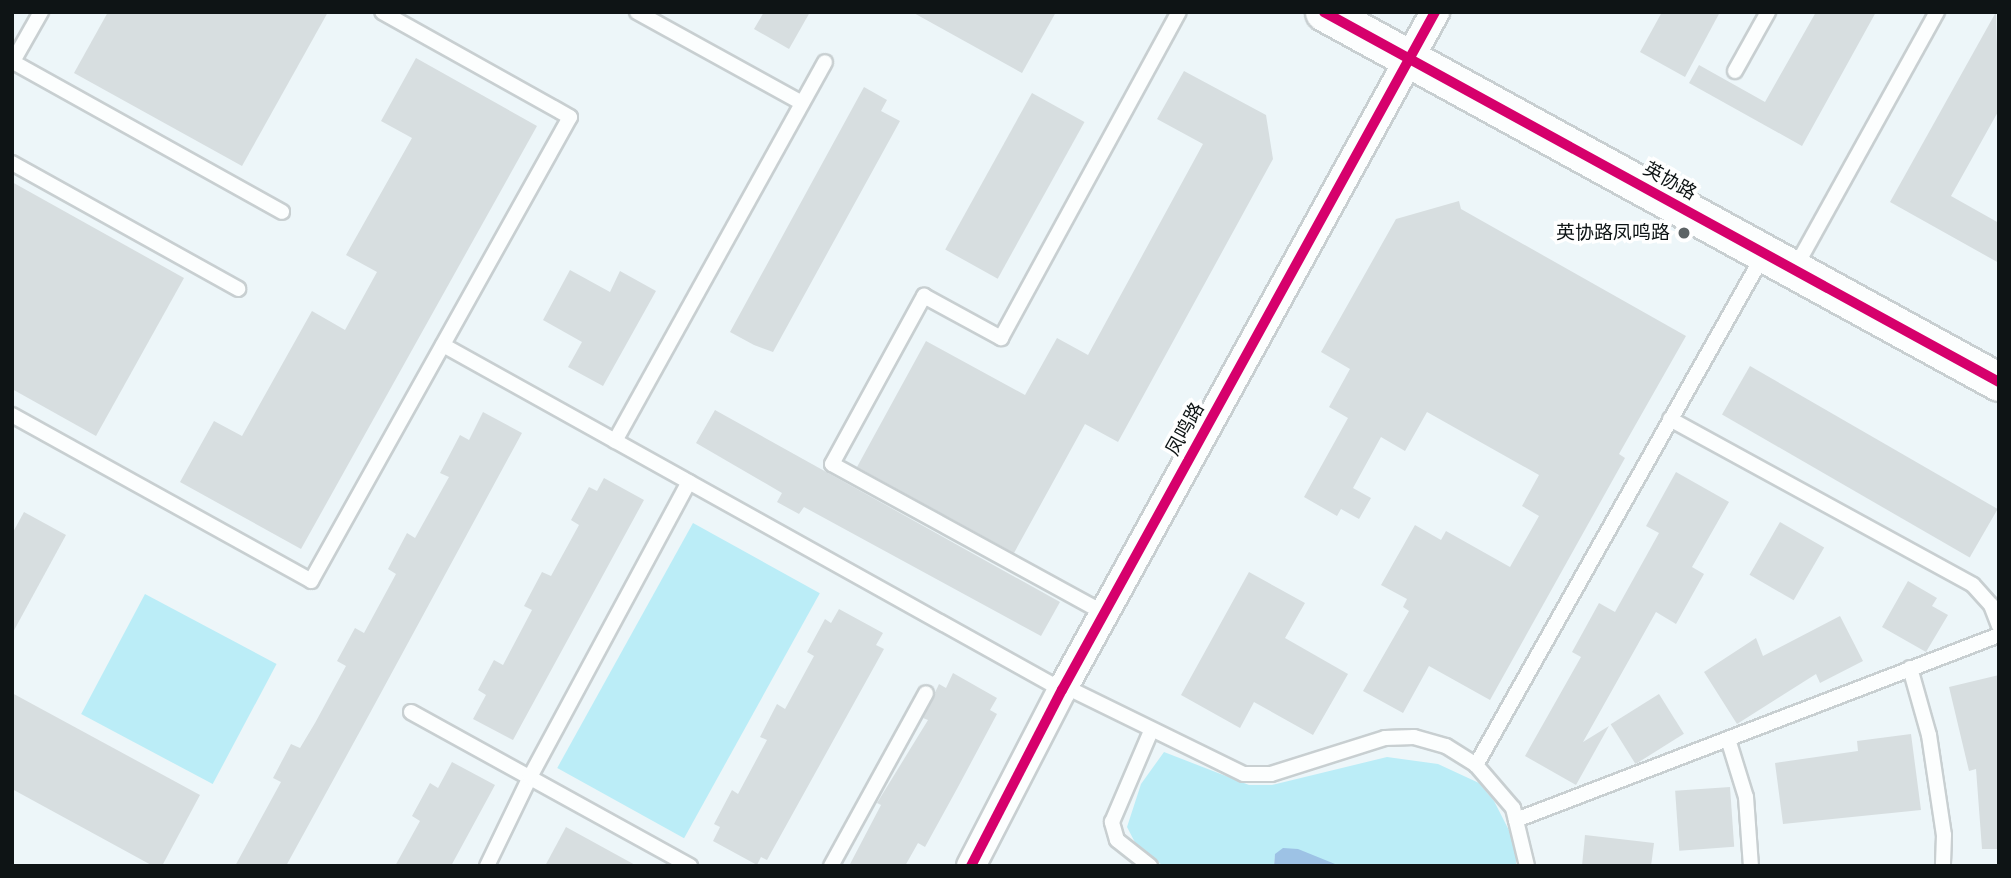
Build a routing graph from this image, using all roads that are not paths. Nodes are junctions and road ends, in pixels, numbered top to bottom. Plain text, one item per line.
1 (41, 12) edge
2 (382, 12) edge
3 (637, 12) edge
4 (1179, 12) edge
5 (1324, 12) edge
6 (1435, 12) edge
7 (1768, 12) edge
8 (1937, 12) edge
9 (1409, 59) junction
10 (825, 62) dead end
11 (13, 63) edge
12 (1735, 71) dead end
13 (802, 103) junction
14 (12, 163) edge
15 (282, 212) dead end
16 (1779, 261) junction
17 (238, 289) dead end
18 (443, 345) junction
19 (1999, 382) edge
20 (12, 415) edge
21 (1670, 419) junction
22 (615, 441) junction
23 (689, 482) junction
24 (1104, 613) junction
25 (1999, 626) edge
26 (1999, 635) edge
27 (1910, 668) junction
28 (1063, 688) junction
29 (926, 693) dead end
30 (411, 712) dead end
31 (1151, 731) junction
32 (1728, 739) junction
33 (1476, 765) junction
34 (530, 777) junction
35 (1517, 820) junction
36 (487, 866) edge
37 (690, 866) edge
38 (831, 866) edge
39 (971, 866) edge
40 (1150, 866) edge
41 (1527, 866) edge
42 (1751, 866) edge
43 (1943, 866) edge

1 - 11 lane
2 - 18 lane
3 - 13 lane
4 - 24 lane
5 - 9 street, 英协路
6 - 9 street, 凤鸣路
7 - 12 lane
8 - 16 lane
9 - 16 street, 英协路
9 - 24 street, 凤鸣路
10 - 13 lane
11 - 15 lane
13 - 22 lane
14 - 17 lane
16 - 19 street, 英协路
16 - 21 lane
18 - 20 lane
18 - 22 lane
21 - 25 lane
21 - 33 lane
22 - 23 lane
23 - 28 lane
23 - 34 lane
24 - 28 street, 凤鸣路
26 - 27 lane
27 - 32 lane
27 - 43 lane
28 - 31 lane
28 - 39 street, 凤鸣路
29 - 38 lane
30 - 34 lane
31 - 33 lane
31 - 40 lane
32 - 35 lane
32 - 42 lane
33 - 35 lane
34 - 36 lane
34 - 37 lane
35 - 41 lane

